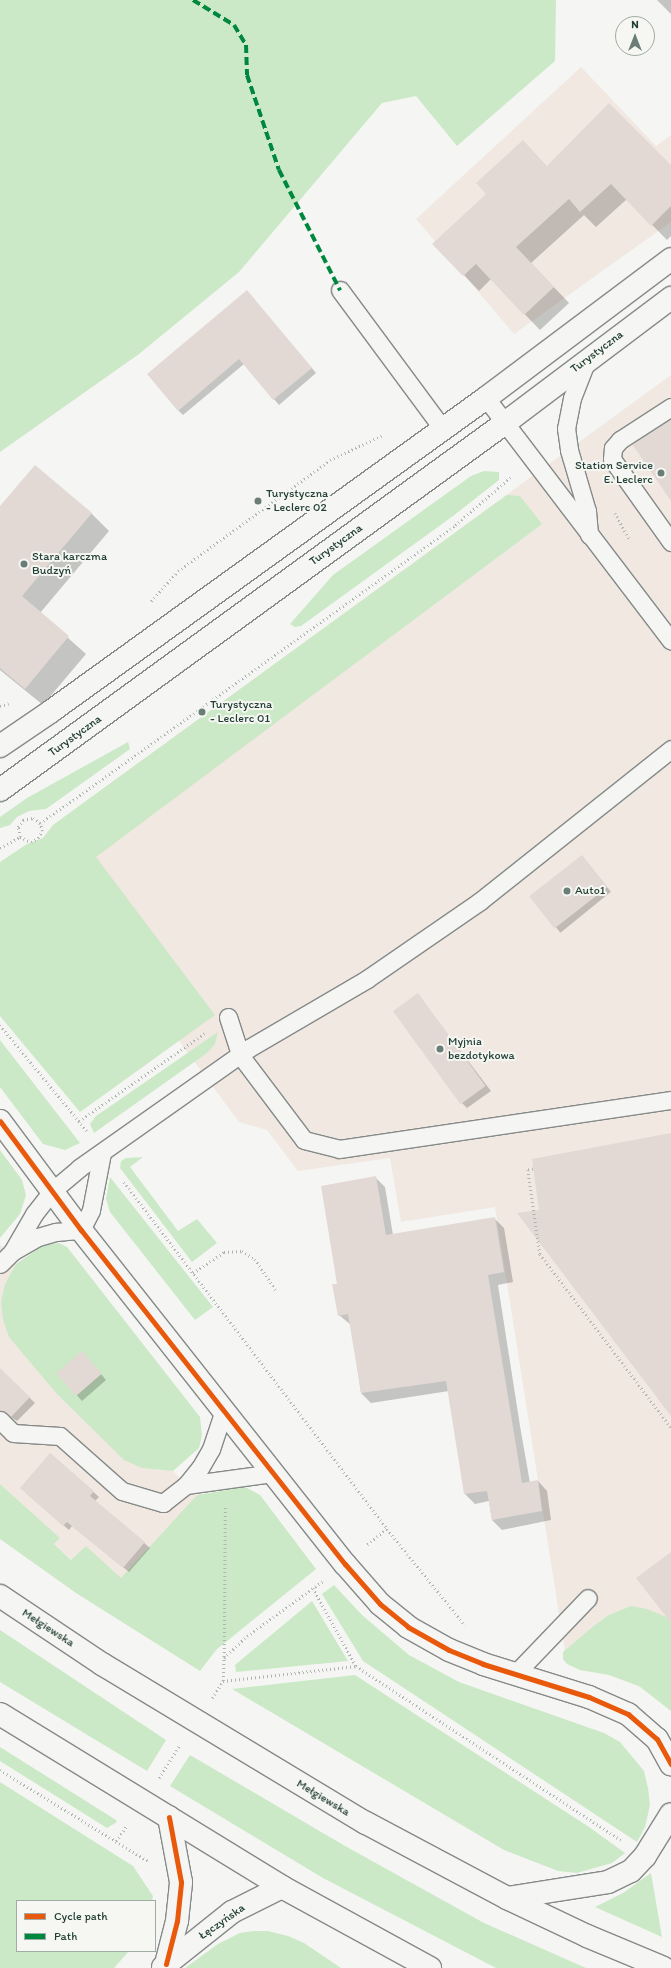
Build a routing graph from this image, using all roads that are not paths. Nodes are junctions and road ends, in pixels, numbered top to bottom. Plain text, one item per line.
1 (671, 260) edge
2 (340, 290) dead end
3 (671, 298) edge
4 (587, 359) junction
5 (486, 398) junction
6 (671, 407) edge
7 (505, 423) junction
8 (443, 429) junction
9 (589, 535) junction
10 (671, 542) edge
11 (671, 641) edge
12 (0, 746) edge
13 (671, 749) edge
14 (0, 790) edge
15 (228, 1017) road end
16 (240, 1055) junction
17 (671, 1100) edge
18 (0, 1121) edge
19 (102, 1153) junction
20 (52, 1191) junction
21 (81, 1230) junction
22 (12, 1252) junction
23 (0, 1264) edge
24 (224, 1410) junction
25 (0, 1420) edge
26 (274, 1472) junction
27 (186, 1485) junction
28 (0, 1596) edge
29 (588, 1598) dead end
30 (514, 1674) junction
31 (0, 1714) edge
32 (671, 1764) edge
33 (671, 1814) edge
34 (169, 1817) junction
35 (282, 1887) junction
36 (507, 1898) junction
37 (164, 1966) edge
38 (430, 1968) edge
39 (664, 1968) edge

1 - 5 main road
2 - 8 lane
3 - 4 main road, Turystyczna
4 - 7 main road, Turystyczna
4 - 9 lane
5 - 7 lane
5 - 8 main road
6 - 10 lane
7 - 9 lane
7 - 14 main road, Turystyczna
8 - 12 main road
9 - 11 lane
13 - 16 lane
15 - 16 lane
16 - 17 lane
16 - 19 lane
18 - 20 main road
19 - 20 lane
19 - 21 lane
20 - 21 main road
20 - 22 lane
21 - 22 lane
21 - 24 main road
22 - 23 lane
24 - 26 main road
24 - 27 lane
25 - 27 lane
26 - 27 lane
26 - 30 main road
28 - 36 main road, Mełgiewska
29 - 30 lane
30 - 32 main road
31 - 34 main road
33 - 36 main road
34 - 35 main road
34 - 37 main road, Łęczyńska
35 - 37 main road, Łęczyńska
35 - 38 main road
36 - 39 main road, Mełgiewska

